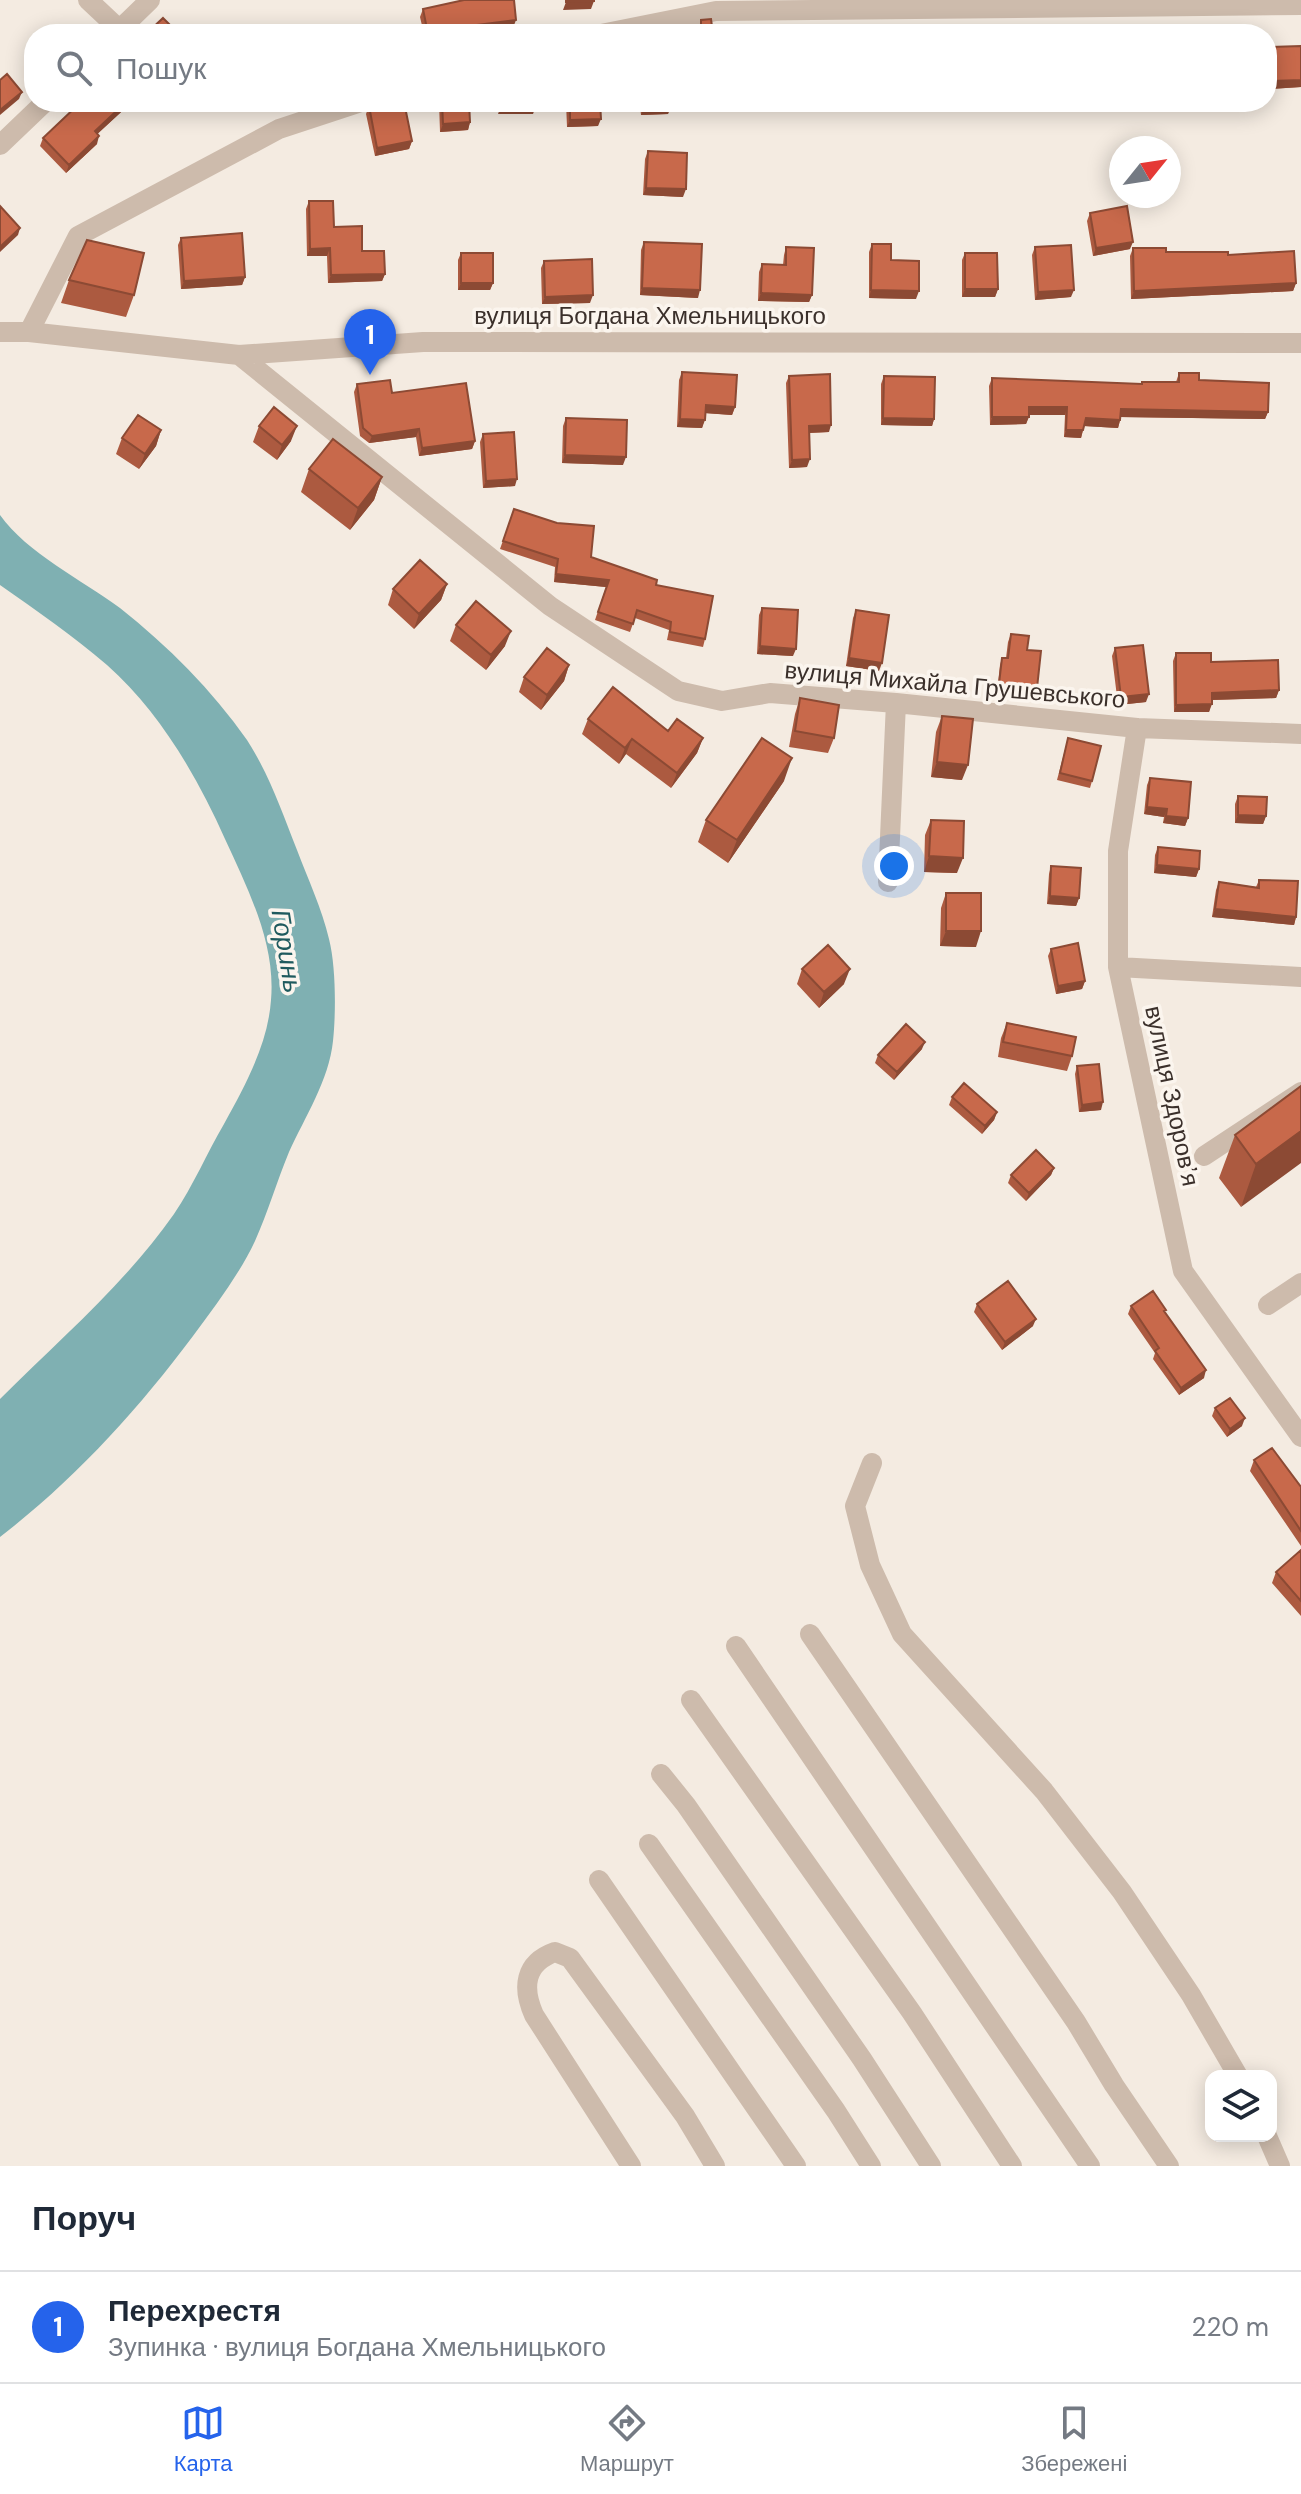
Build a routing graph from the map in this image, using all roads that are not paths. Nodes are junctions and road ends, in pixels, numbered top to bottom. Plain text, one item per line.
1 (88, 0) edge
2 (150, 0) edge
3 (1301, 5) edge
4 (110, 24) edge
5 (126, 24) edge
6 (651, 24) edge
7 (35, 112) edge
8 (331, 112) edge
9 (0, 145) edge
10 (0, 332) edge
11 (29, 332) junction
12 (1301, 343) edge
13 (239, 355) junction
14 (896, 703) junction
15 (1137, 728) junction
16 (1301, 734) edge
17 (888, 882) dead end
18 (1118, 967) junction
19 (1301, 977) edge
20 (1301, 1092) edge
21 (1204, 1156) dead end
22 (1301, 1283) edge
23 (1268, 1305) dead end
24 (1301, 1437) edge
25 (872, 1463) dead end
26 (810, 1634) dead end
27 (736, 1646) dead end
28 (691, 1700) dead end
29 (661, 1774) dead end
30 (649, 1844) dead end
31 (599, 1880) dead end
32 (1235, 2070) edge
33 (1270, 2142) edge
34 (631, 2166) edge
35 (715, 2166) edge
36 (796, 2166) edge
37 (871, 2166) edge
38 (931, 2166) edge
39 (1012, 2166) edge
40 (1090, 2166) edge
41 (1169, 2166) edge
42 (1280, 2166) edge

1 - 4 street
2 - 5 street
3 - 6 street
7 - 9 street
8 - 11 street
10 - 11 street, вулиця Богдана Хмельницького
11 - 13 street, вулиця Богдана Хмельницького
12 - 13 street, вулиця Богдана Хмельницького
13 - 14 street, вулиця Михайла Грушевського
14 - 15 street, вулиця Михайла Грушевського
14 - 17 street
15 - 16 street, вулиця Михайла Грушевського
15 - 18 street, вулиця Здоровʼя
18 - 19 street
18 - 24 street, вулиця Здоровʼя
20 - 21 street
22 - 23 street
25 - 32 street
26 - 41 street
27 - 40 street
28 - 39 street
29 - 38 street
30 - 37 street
31 - 36 street
33 - 42 street
34 - 35 street

